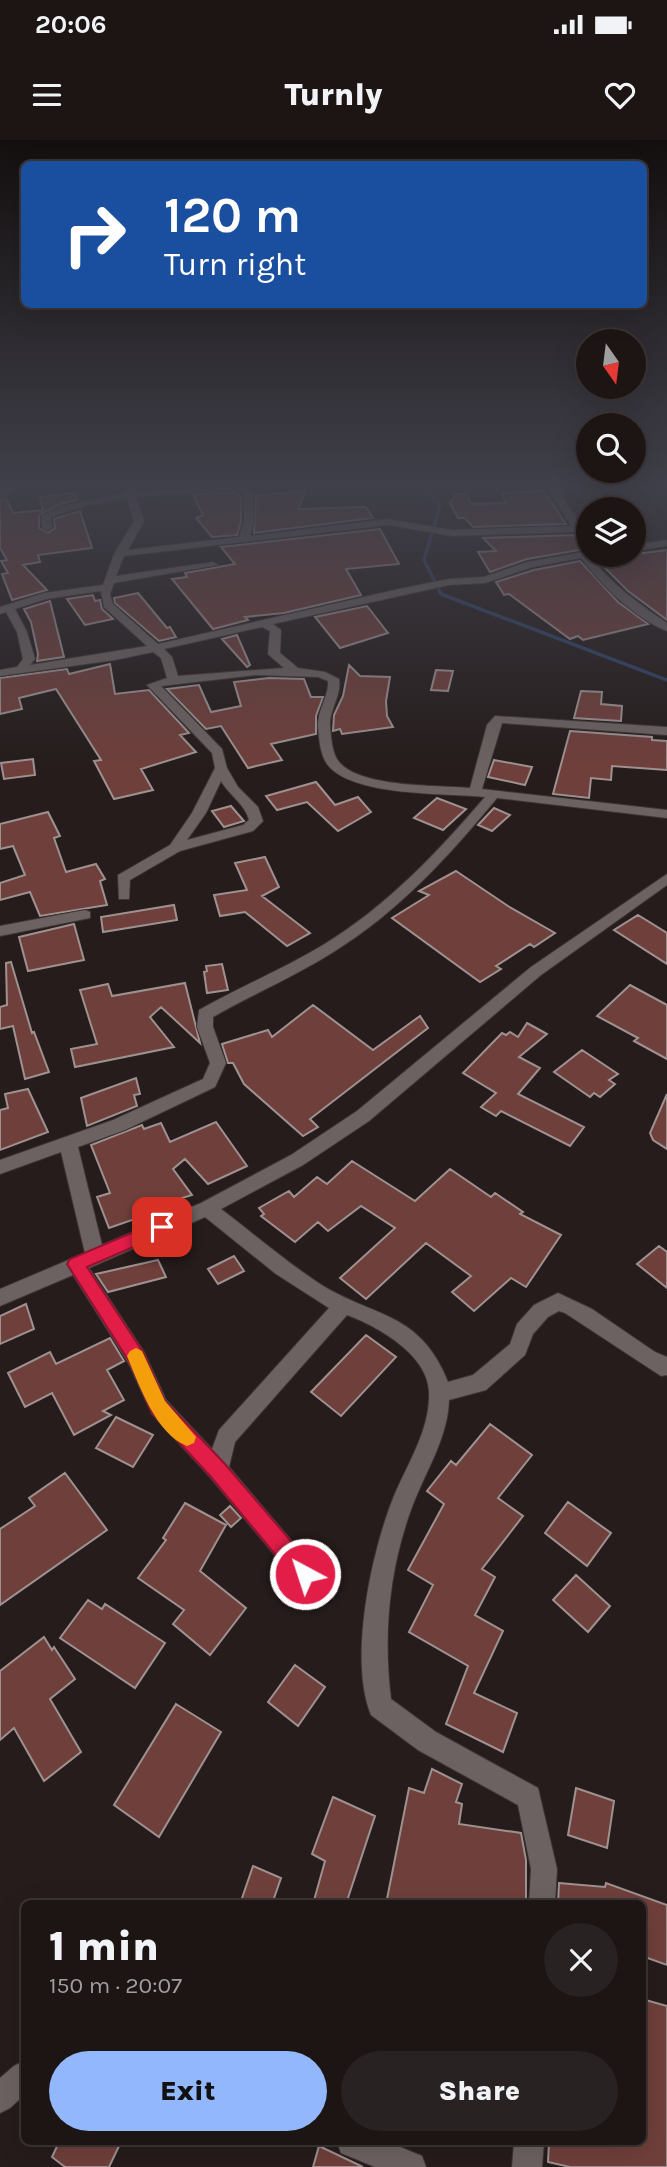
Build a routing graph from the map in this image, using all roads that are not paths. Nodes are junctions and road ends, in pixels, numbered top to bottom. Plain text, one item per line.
1 (111, 580) edge
2 (130, 580) edge
3 (486, 580) edge
4 (602, 580) edge
5 (110, 583) junction
6 (5, 609) edge
7 (264, 623) junction
8 (667, 628) edge
9 (155, 646) junction
10 (20, 671) junction
11 (295, 671) junction
12 (0, 673) edge
13 (173, 680) junction
14 (667, 731) edge
15 (221, 768) junction
16 (475, 792) junction
17 (494, 794) junction
18 (667, 814) edge
19 (175, 848) junction
20 (667, 878) edge
21 (124, 896) dead end
22 (85, 915) dead end
23 (0, 931) edge
24 (68, 1143) junction
25 (0, 1167) edge
26 (208, 1208) junction
27 (85, 1260) junction
28 (0, 1298) edge
29 (344, 1305) junction
30 (667, 1366) edge
31 (440, 1393) junction
32 (218, 1470) junction
33 (305, 1574) dead end
34 (542, 1900) edge
35 (21, 2079) edge
36 (0, 2098) edge
37 (358, 2145) edge
38 (529, 2145) edge
39 (411, 2167) edge
40 (527, 2167) edge

1 - 5 street
2 - 5 street
3 - 7 street
4 - 8 street
5 - 6 street
5 - 9 street
6 - 10 street
7 - 9 street
7 - 11 street
9 - 10 street
9 - 13 street
10 - 12 street
11 - 13 street
11 - 16 street
13 - 15 street
14 - 16 street
15 - 19 street
15 - 19 street
16 - 17 street
17 - 18 street
17 - 24 street
19 - 21 street
20 - 26 street
22 - 23 street
24 - 25 street
24 - 27 street
26 - 27 street
26 - 29 street
27 - 28 street
27 - 32 street
29 - 31 street
29 - 32 street
30 - 31 street
31 - 34 street
32 - 33 street
35 - 36 street
37 - 39 street
38 - 40 street

